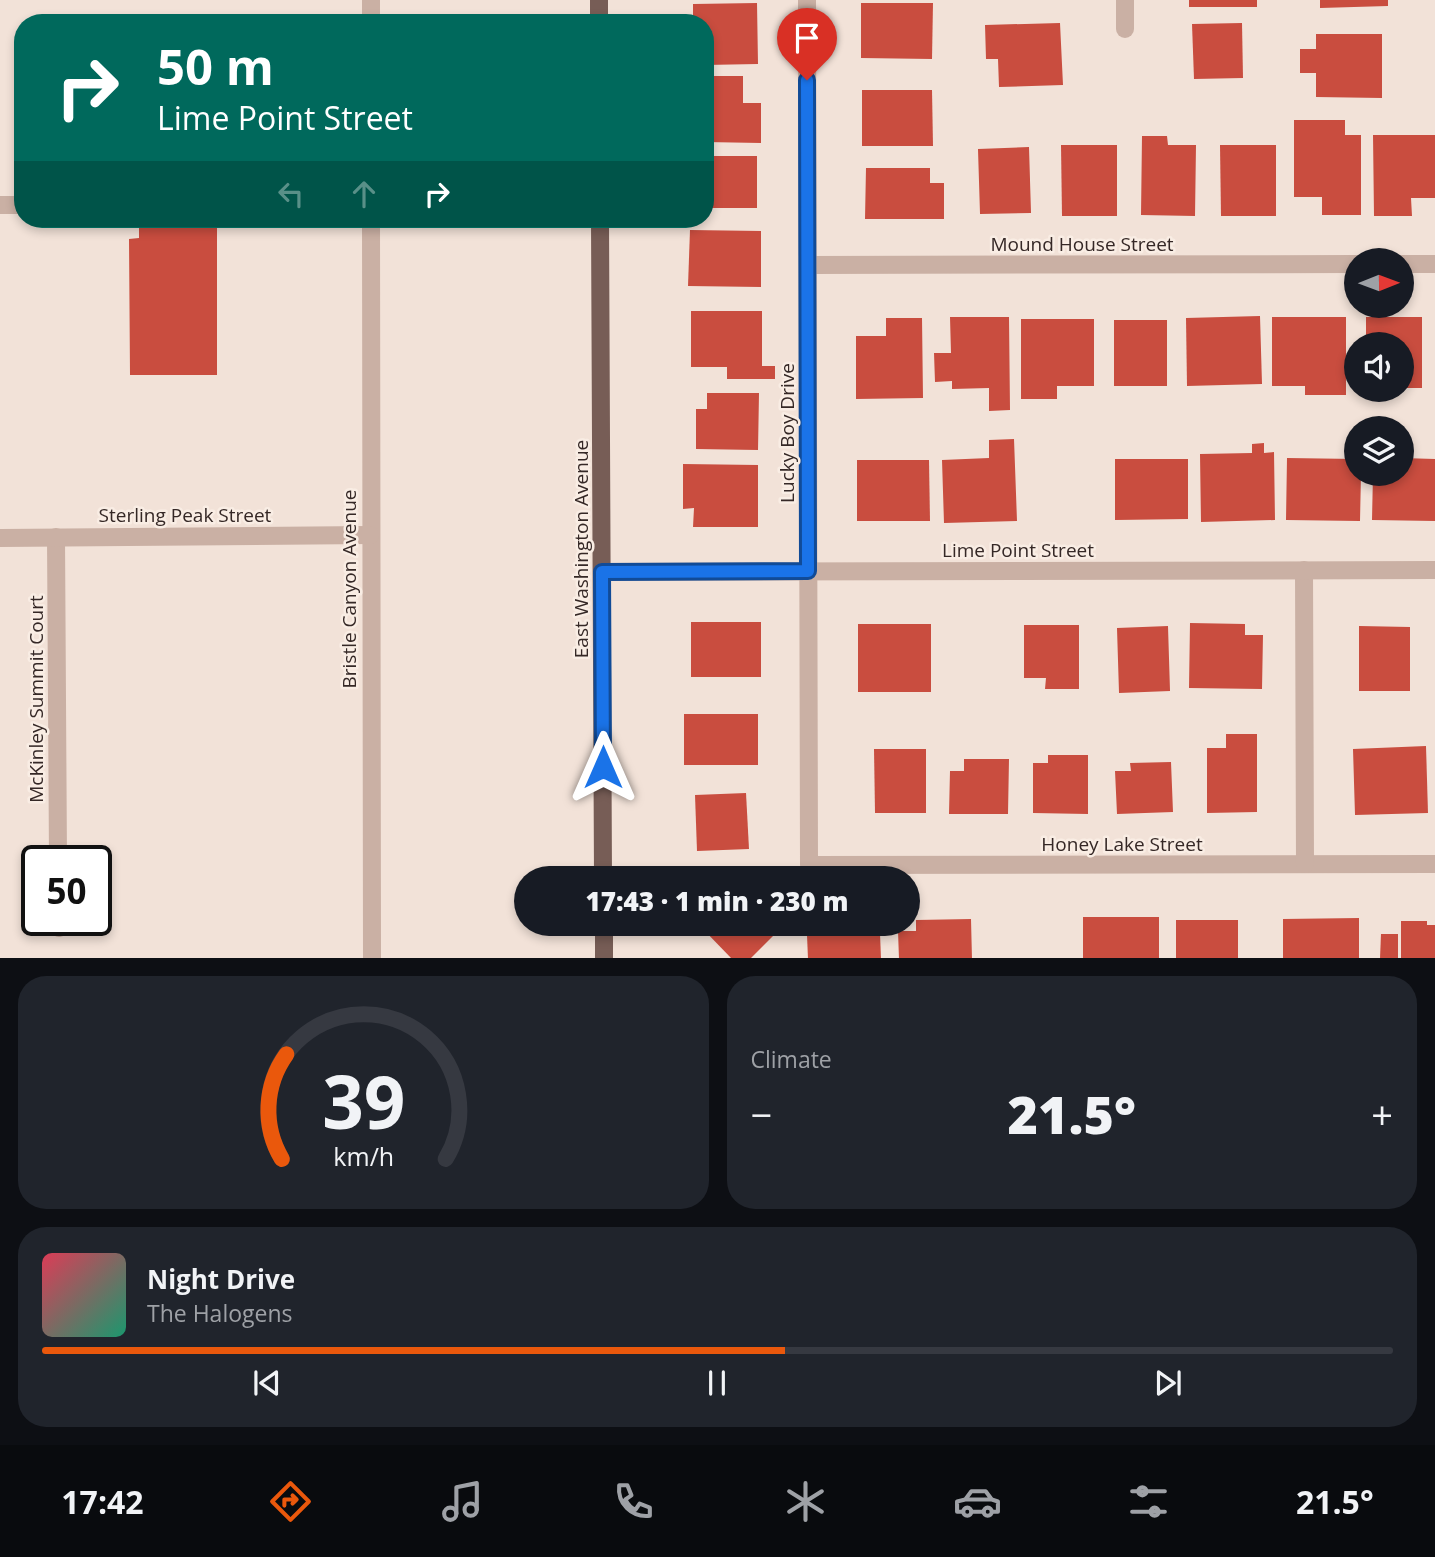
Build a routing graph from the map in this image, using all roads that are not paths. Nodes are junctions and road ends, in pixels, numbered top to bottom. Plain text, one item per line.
1 (807, 0) edge
2 (1125, 0) edge
3 (1125, 30) dead end
4 (371, 228) edge
5 (600, 228) edge
6 (1344, 264) edge
7 (1414, 264) edge
8 (1435, 264) edge
9 (808, 265) junction
10 (370, 535) junction
11 (56, 537) junction
12 (0, 538) edge
13 (1304, 570) junction
14 (1435, 570) edge
15 (808, 571) junction
16 (602, 572) junction
17 (58, 845) edge
18 (1305, 864) junction
19 (1435, 864) edge
20 (809, 865) joint
21 (603, 866) edge
22 (604, 936) edge
23 (372, 958) edge
24 (604, 958) edge

1 - 9 street, Lucky Boy Drive
2 - 3 street
4 - 10 street, Bristle Canyon Avenue
5 - 16 main road, East Washington Avenue
6 - 9 street, Mound House Street
7 - 8 street
9 - 15 street, Lucky Boy Drive
10 - 11 street, Sterling Peak Street
10 - 23 street, Bristle Canyon Avenue
11 - 12 street, Sterling Peak Street
11 - 17 street, McKinley Summit Court
13 - 14 street, Lime Point Street
13 - 15 street, Lime Point Street
13 - 18 street
15 - 16 street, Lime Point Street
15 - 20 street, Lucky Boy Drive
16 - 21 main road, East Washington Avenue
18 - 19 street, Honey Lake Street
18 - 20 street, Honey Lake Street
22 - 24 main road

